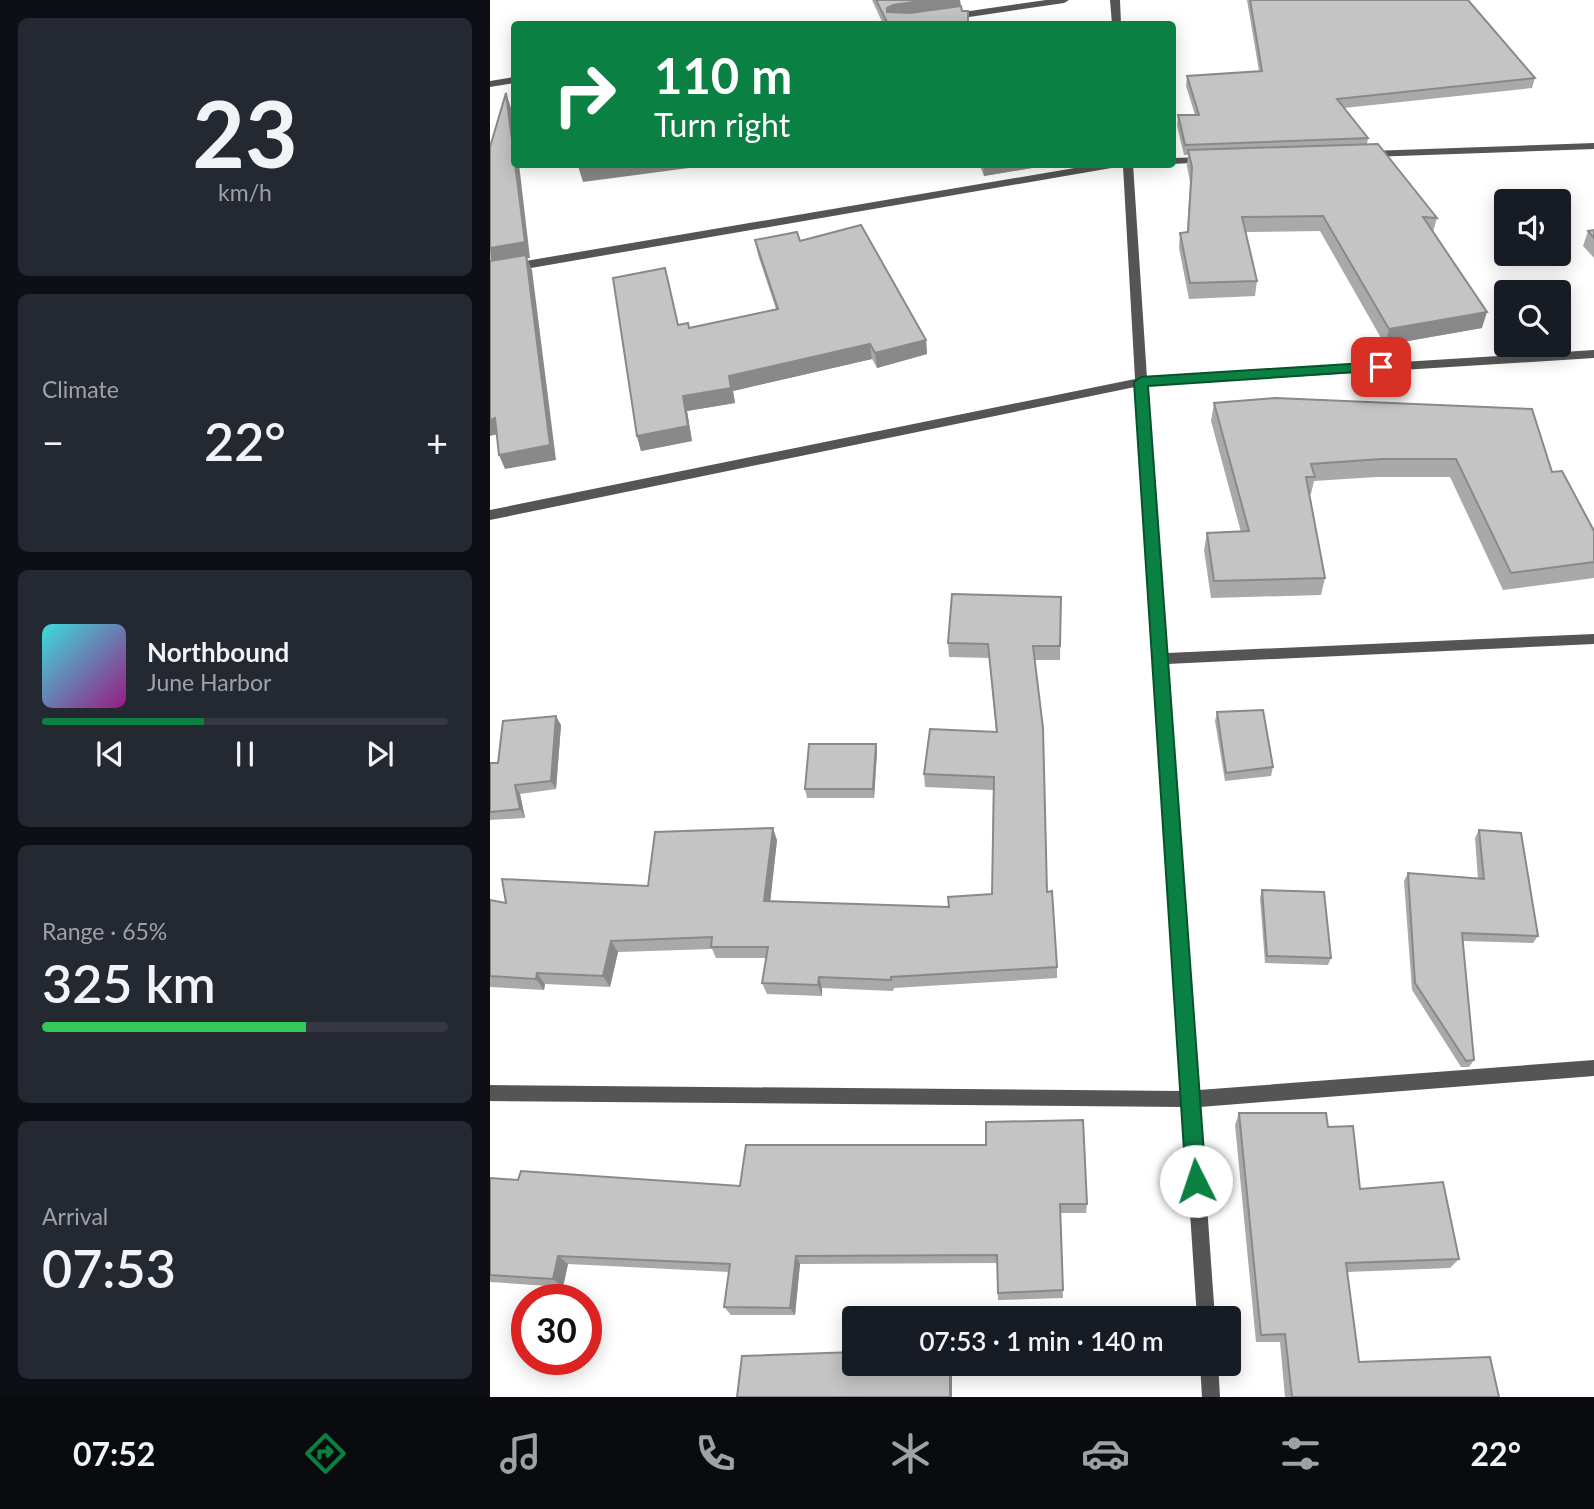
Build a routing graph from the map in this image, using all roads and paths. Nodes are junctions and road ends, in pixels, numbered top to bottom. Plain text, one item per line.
1 (1063, 0) edge
2 (1115, 0) edge
3 (934, 19) edge
4 (1117, 21) edge
5 (511, 80) edge
6 (490, 84) edge
7 (1594, 146) edge
8 (1363, 154) edge
9 (1213, 160) edge
10 (1176, 161) edge
11 (1095, 168) edge
12 (1128, 168) edge
13 (490, 271) edge
14 (1594, 354) edge
15 (1141, 382) junction
16 (490, 515) edge
17 (1594, 639) edge
18 (1160, 659) junction
19 (1594, 1068) edge
20 (490, 1093) edge
21 (1191, 1099) junction
22 (1205, 1306) edge
23 (1210, 1376) edge
24 (1211, 1397) edge

1 - 3 street
2 - 4 street
5 - 6 street
7 - 8 street
9 - 10 street
11 - 13 street
12 - 15 street
14 - 15 street
15 - 16 street
15 - 18 street
17 - 18 street
18 - 21 street
19 - 21 street
20 - 21 street
21 - 22 street
23 - 24 street

